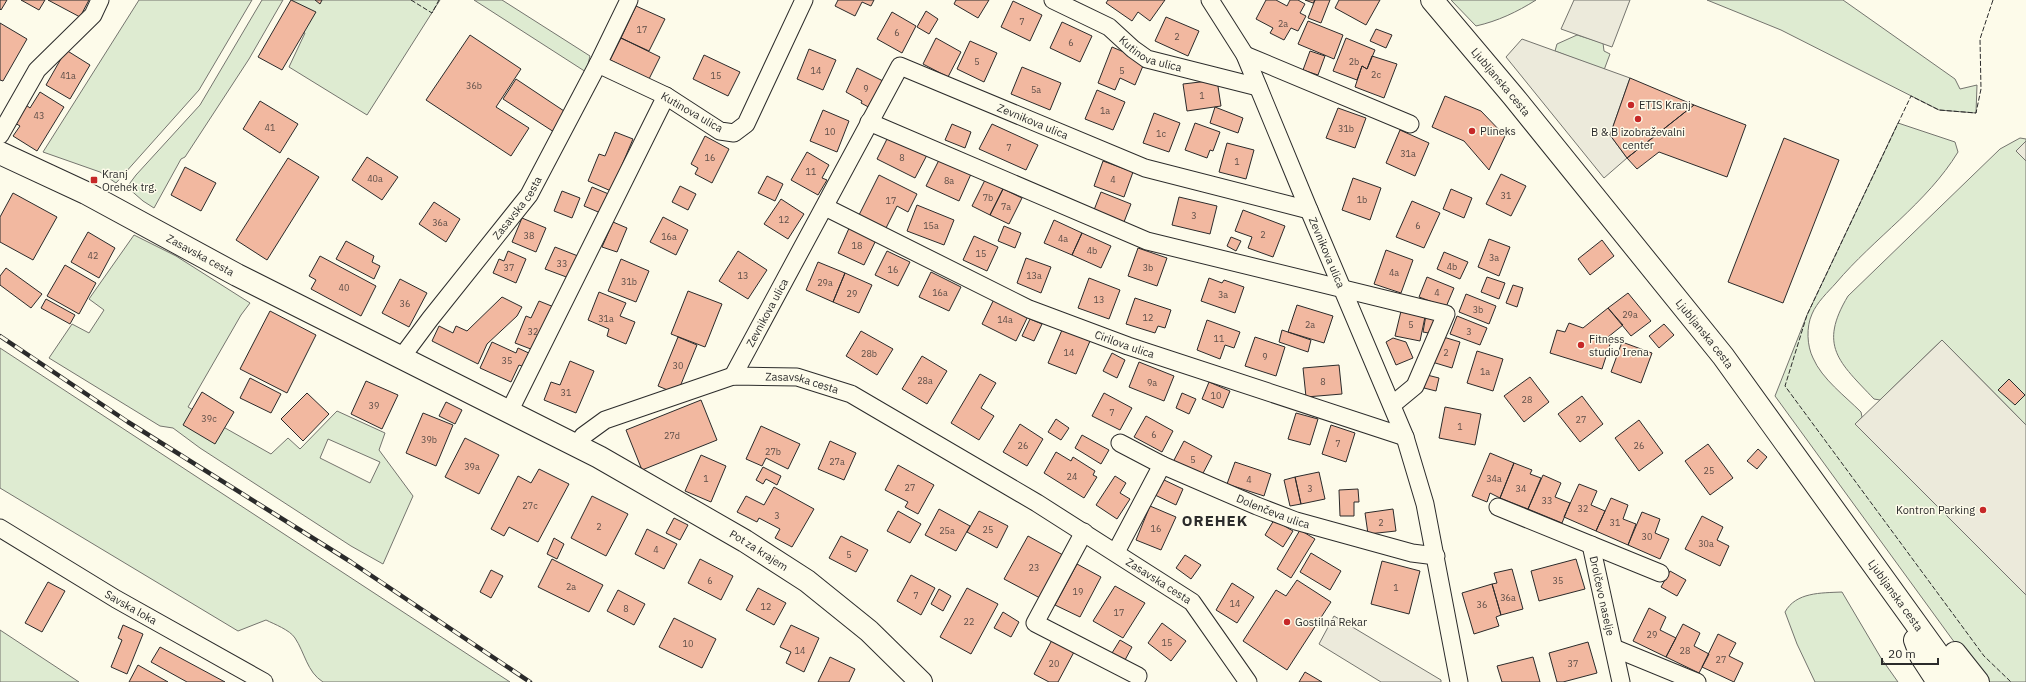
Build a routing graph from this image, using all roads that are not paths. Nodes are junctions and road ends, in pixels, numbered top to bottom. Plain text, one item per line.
1 (100, 0) edge
2 (629, 0) edge
3 (804, 0) edge
4 (1053, 0) edge
5 (1210, 0) edge
6 (1432, 0) edge
7 (1245, 55) junction
8 (598, 64) junction
9 (1258, 87) junction
10 (666, 96) junction
11 (869, 122) junction
12 (1410, 124) dead end
13 (0, 135) edge
14 (0, 153) edge
15 (825, 207) junction
16 (1308, 210) junction
17 (1343, 289) junction
18 (401, 358) junction
19 (734, 376) junction
20 (1392, 405) junction
21 (509, 412) junction
22 (1405, 437) junction
23 (1120, 443) dead end
24 (577, 446) junction
25 (1162, 465) junction
26 (1498, 507) dead end
27 (0, 528) edge
28 (1084, 532) junction
29 (1591, 545) junction
30 (1116, 552) junction
31 (1436, 556) junction
32 (1660, 573) dead end
33 (1908, 613) junction
34 (1614, 648) junction
35 (1138, 676) dead end
36 (264, 682) edge
37 (921, 682) edge
38 (1248, 682) edge
39 (1459, 682) edge
40 (1621, 682) edge
41 (1697, 682) edge
42 (1938, 682) edge
43 (1958, 682) edge
44 (1978, 682) edge

1 - 13 street
2 - 8 street
3 - 10 street, Kutinova ulica
4 - 9 street, Kutinova ulica
5 - 7 street
6 - 33 street, Ljubljanska cesta
7 - 9 street
7 - 12 street
8 - 10 street, Kutinova ulica
8 - 18 street, Zasavska cesta
9 - 16 street
10 - 21 street
11 - 15 street, Zevnikova ulica
11 - 16 street, Zevnikova ulica
11 - 17 street, Zevnikova ulica
14 - 18 street, Zasavska cesta
15 - 19 street, Zevnikova ulica
15 - 22 street, Cirilova ulica
16 - 17 street, Zevnikova ulica
17 - 20 street
17 - 20 street
18 - 21 street, Zasavska cesta
19 - 24 street, Zasavska cesta
19 - 28 street, Zasavska cesta
20 - 22 street
21 - 24 street, Zasavska cesta
22 - 31 street
23 - 25 street, Dolenčeva ulica
24 - 37 street, Pot za krajem
25 - 30 street
25 - 31 street, Dolenčeva ulica
26 - 29 street, Drolčevo naselje
27 - 36 street, Savska loka
28 - 30 street, Zasavska cesta
28 - 35 street
29 - 32 street, Drolčevo naselje
29 - 34 street, Drolčevo naselje
30 - 38 street, Zasavska cesta
31 - 39 street
33 - 42 street
33 - 43 street, Ljubljanska cesta
33 - 44 street
34 - 40 street, Drolčevo naselje
34 - 41 street, Drolčevo naselje

